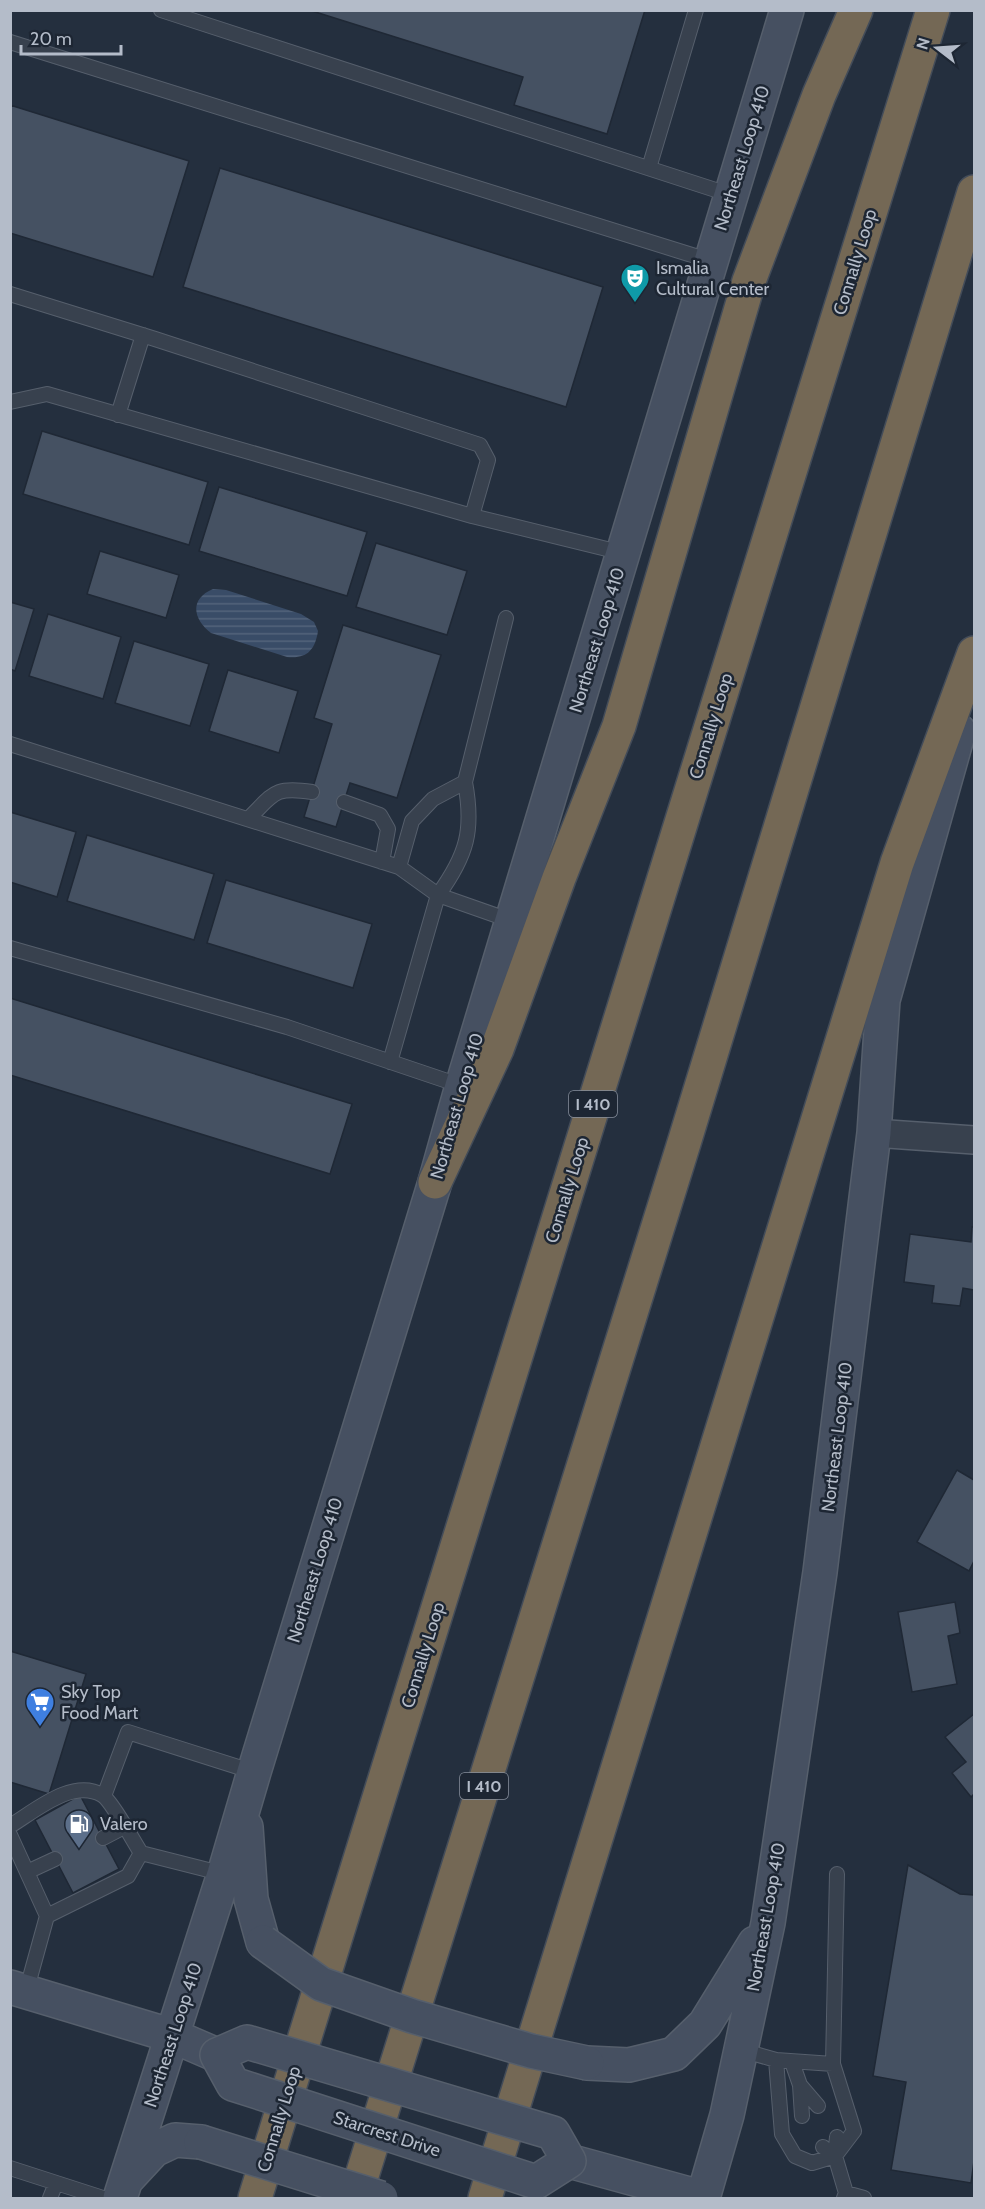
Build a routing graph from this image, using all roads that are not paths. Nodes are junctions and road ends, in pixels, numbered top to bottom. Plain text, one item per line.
1 (161, 10) edge
2 (696, 10) edge
3 (787, 10) edge
4 (856, 10) edge
5 (933, 10) edge
6 (10, 42) edge
7 (649, 168) junction
8 (975, 192) edge
9 (731, 195) junction
10 (711, 261) junction
11 (10, 294) edge
12 (143, 335) junction
13 (10, 402) edge
14 (118, 415) junction
15 (472, 516) junction
16 (623, 553) junction
17 (506, 618) dead end
18 (975, 653) edge
19 (975, 677) edge
20 (10, 744) edge
21 (465, 782) junction
22 (312, 792) dead end
23 (344, 802) dead end
24 (248, 819) junction
25 (382, 862) junction
26 (399, 867) junction
27 (438, 895) junction
28 (512, 921) junction
29 (10, 948) edge
30 (390, 1062) junction
31 (462, 1086) junction
32 (874, 1132) junction
33 (975, 1140) edge
34 (435, 1182) junction
35 (254, 1772) junction
36 (104, 1796) junction
37 (244, 1804) junction
38 (10, 1826) edge
39 (124, 1827) junction
40 (10, 1835) edge
41 (103, 1838) dead end
42 (141, 1853) junction
43 (56, 1859) dead end
44 (27, 1872) junction
45 (224, 1874) junction
46 (837, 1874) dead end
47 (47, 1916) junction
48 (768, 1923) junction
49 (18, 1990) edge
50 (173, 2036) junction
51 (741, 2050) junction
52 (217, 2055) junction
53 (776, 2060) junction
54 (792, 2062) junction
55 (833, 2064) junction
56 (800, 2085) junction
57 (818, 2106) dead end
58 (802, 2116) dead end
59 (837, 2137) dead end
60 (823, 2147) dead end
61 (835, 2156) junction
62 (569, 2161) junction
63 (10, 2168) edge
64 (56, 2183) junction
65 (116, 2192) edge
66 (845, 2196) edge
67 (705, 2198) edge
68 (50, 2199) edge
69 (255, 2199) edge
70 (355, 2199) edge
71 (381, 2199) edge
72 (485, 2199) edge
73 (864, 2199) edge

1 - 7 lane
2 - 7 lane
3 - 9 main road, Northeast Loop 410
4 - 34 highway
5 - 69 highway, Connally Loop / I 410
6 - 10 lane
7 - 9 lane
8 - 70 highway, I 410
9 - 10 main road, Northeast Loop 410
10 - 16 main road, Northeast Loop 410
11 - 12 lane
12 - 14 lane
12 - 15 lane
13 - 14 lane
14 - 15 lane
15 - 16 lane
16 - 28 main road, Northeast Loop 410
17 - 21 lane
18 - 72 highway
19 - 32 main road, Northeast Loop 410
20 - 24 lane
21 - 26 lane
21 - 27 lane
22 - 24 lane
23 - 25 lane
24 - 25 lane
25 - 26 lane
26 - 27 lane
27 - 28 lane
27 - 30 lane
28 - 31 main road, Northeast Loop 410
29 - 30 lane
30 - 31 lane
31 - 34 main road, Northeast Loop 410
32 - 33 street
32 - 48 main road, Northeast Loop 410
34 - 35 main road, Northeast Loop 410
35 - 36 lane
35 - 37 main road, Northeast Loop 410
36 - 38 lane
36 - 39 lane
37 - 45 main road, Northeast Loop 410
37 - 48 main road, bridge
39 - 41 lane
39 - 42 lane
40 - 44 lane
42 - 45 lane
42 - 47 lane
43 - 44 lane
44 - 47 lane
45 - 50 main road, Northeast Loop 410
46 - 55 lane
47 - 49 lane
48 - 51 main road, Northeast Loop 410
49 - 50 main road
50 - 52 main road
50 - 65 main road, Northeast Loop 410
51 - 53 lane
51 - 67 main road, Northeast Loop 410
52 - 62 main road, bridge
52 - 62 main road, Starcrest Drive, bridge
53 - 54 lane
53 - 61 lane
54 - 55 lane
54 - 56 lane
55 - 61 lane
56 - 57 lane
56 - 58 lane
59 - 61 lane
60 - 61 lane
61 - 66 lane
62 - 67 main road
63 - 64 lane
64 - 65 lane
64 - 68 lane
65 - 71 main road, bridge
66 - 73 lane

